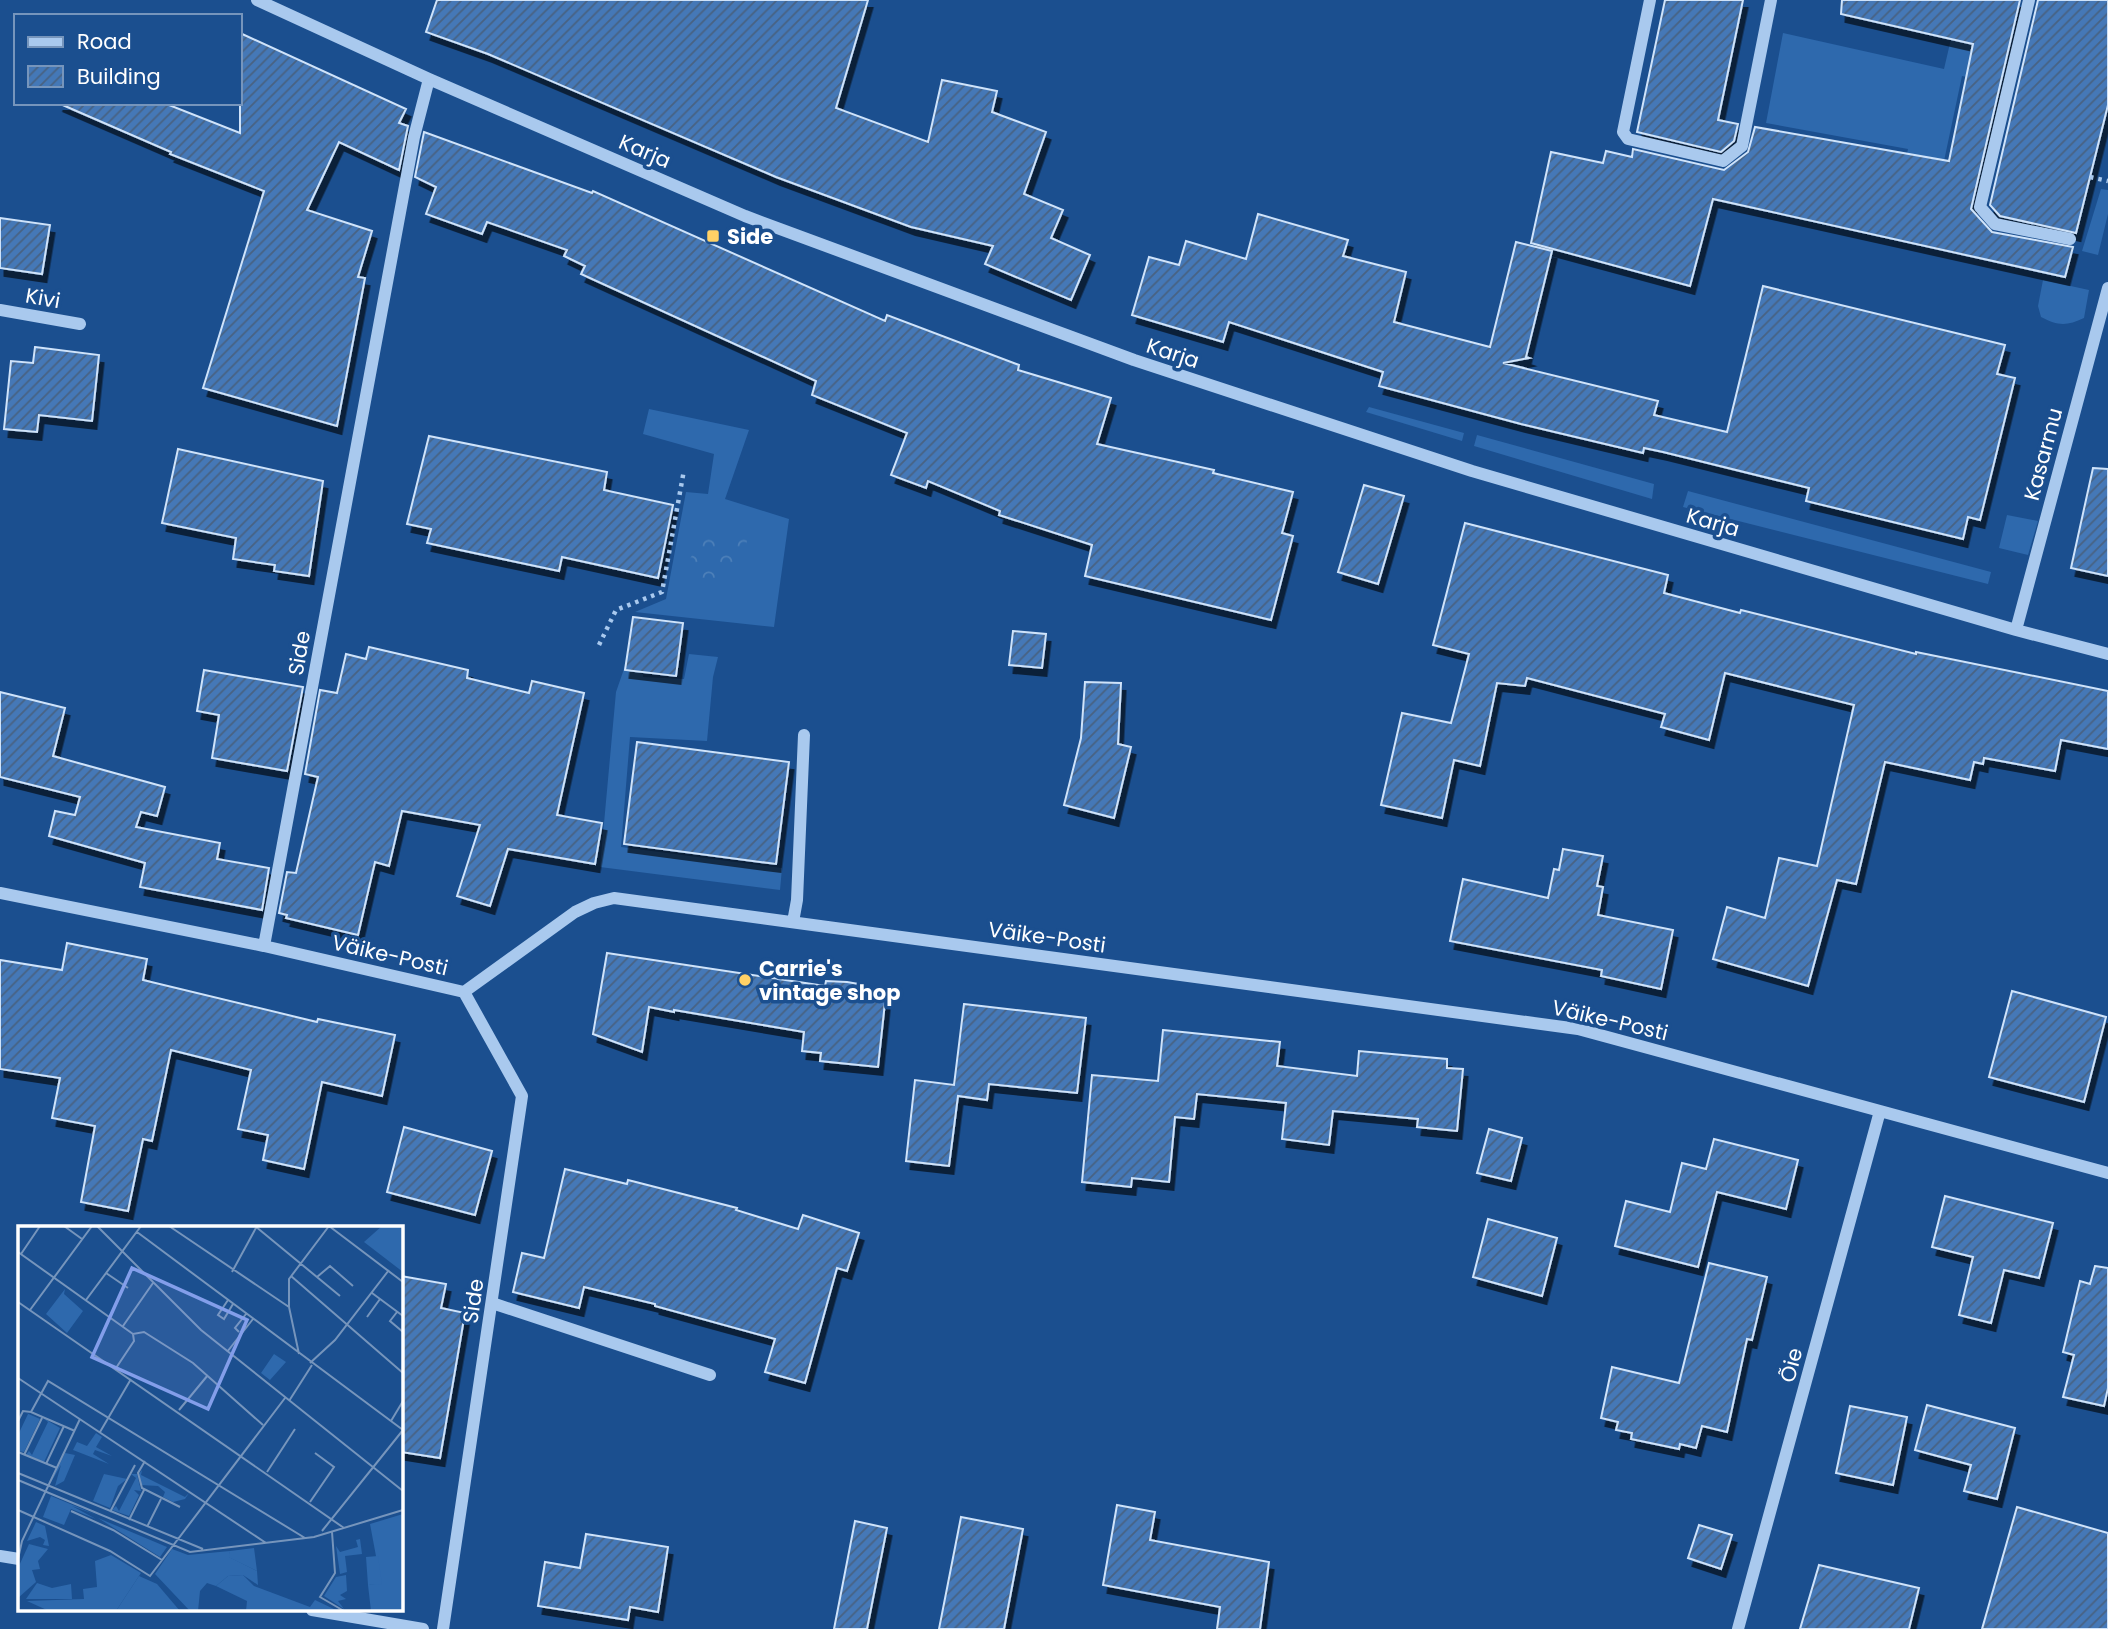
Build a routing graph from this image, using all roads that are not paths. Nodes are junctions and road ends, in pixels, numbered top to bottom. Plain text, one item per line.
1 (257, 0) edge
2 (1650, 0) edge
3 (1771, 0) edge
4 (2029, 0) edge
5 (429, 79) junction
6 (2070, 239) dead end
7 (2108, 288) edge
8 (0, 310) edge
9 (80, 324) dead end
10 (2016, 630) junction
11 (2108, 654) edge
12 (804, 735) dead end
13 (0, 893) edge
14 (793, 922) junction
15 (264, 946) junction
16 (464, 992) junction
17 (1880, 1111) junction
18 (2108, 1172) edge
19 (492, 1303) junction
20 (710, 1375) dead end
21 (0, 1556) edge
22 (18, 1559) edge
23 (324, 1612) edge
24 (423, 1629) edge
25 (443, 1629) edge
26 (1738, 1629) edge

1 - 5 street, Karja
2 - 3 street
4 - 6 street
5 - 10 street, Karja
5 - 15 street, Side
7 - 10 street, Kasarmu
8 - 9 street, Kivi
10 - 11 street, Karja
12 - 14 street
13 - 15 street, Väike-Posti
14 - 16 street, Väike-Posti
14 - 17 street, Väike-Posti
15 - 16 street, Väike-Posti
16 - 19 street, Side
17 - 18 street, Väike-Posti
17 - 26 street, Õie
19 - 20 street
19 - 25 street, Side
21 - 22 street
23 - 24 street

